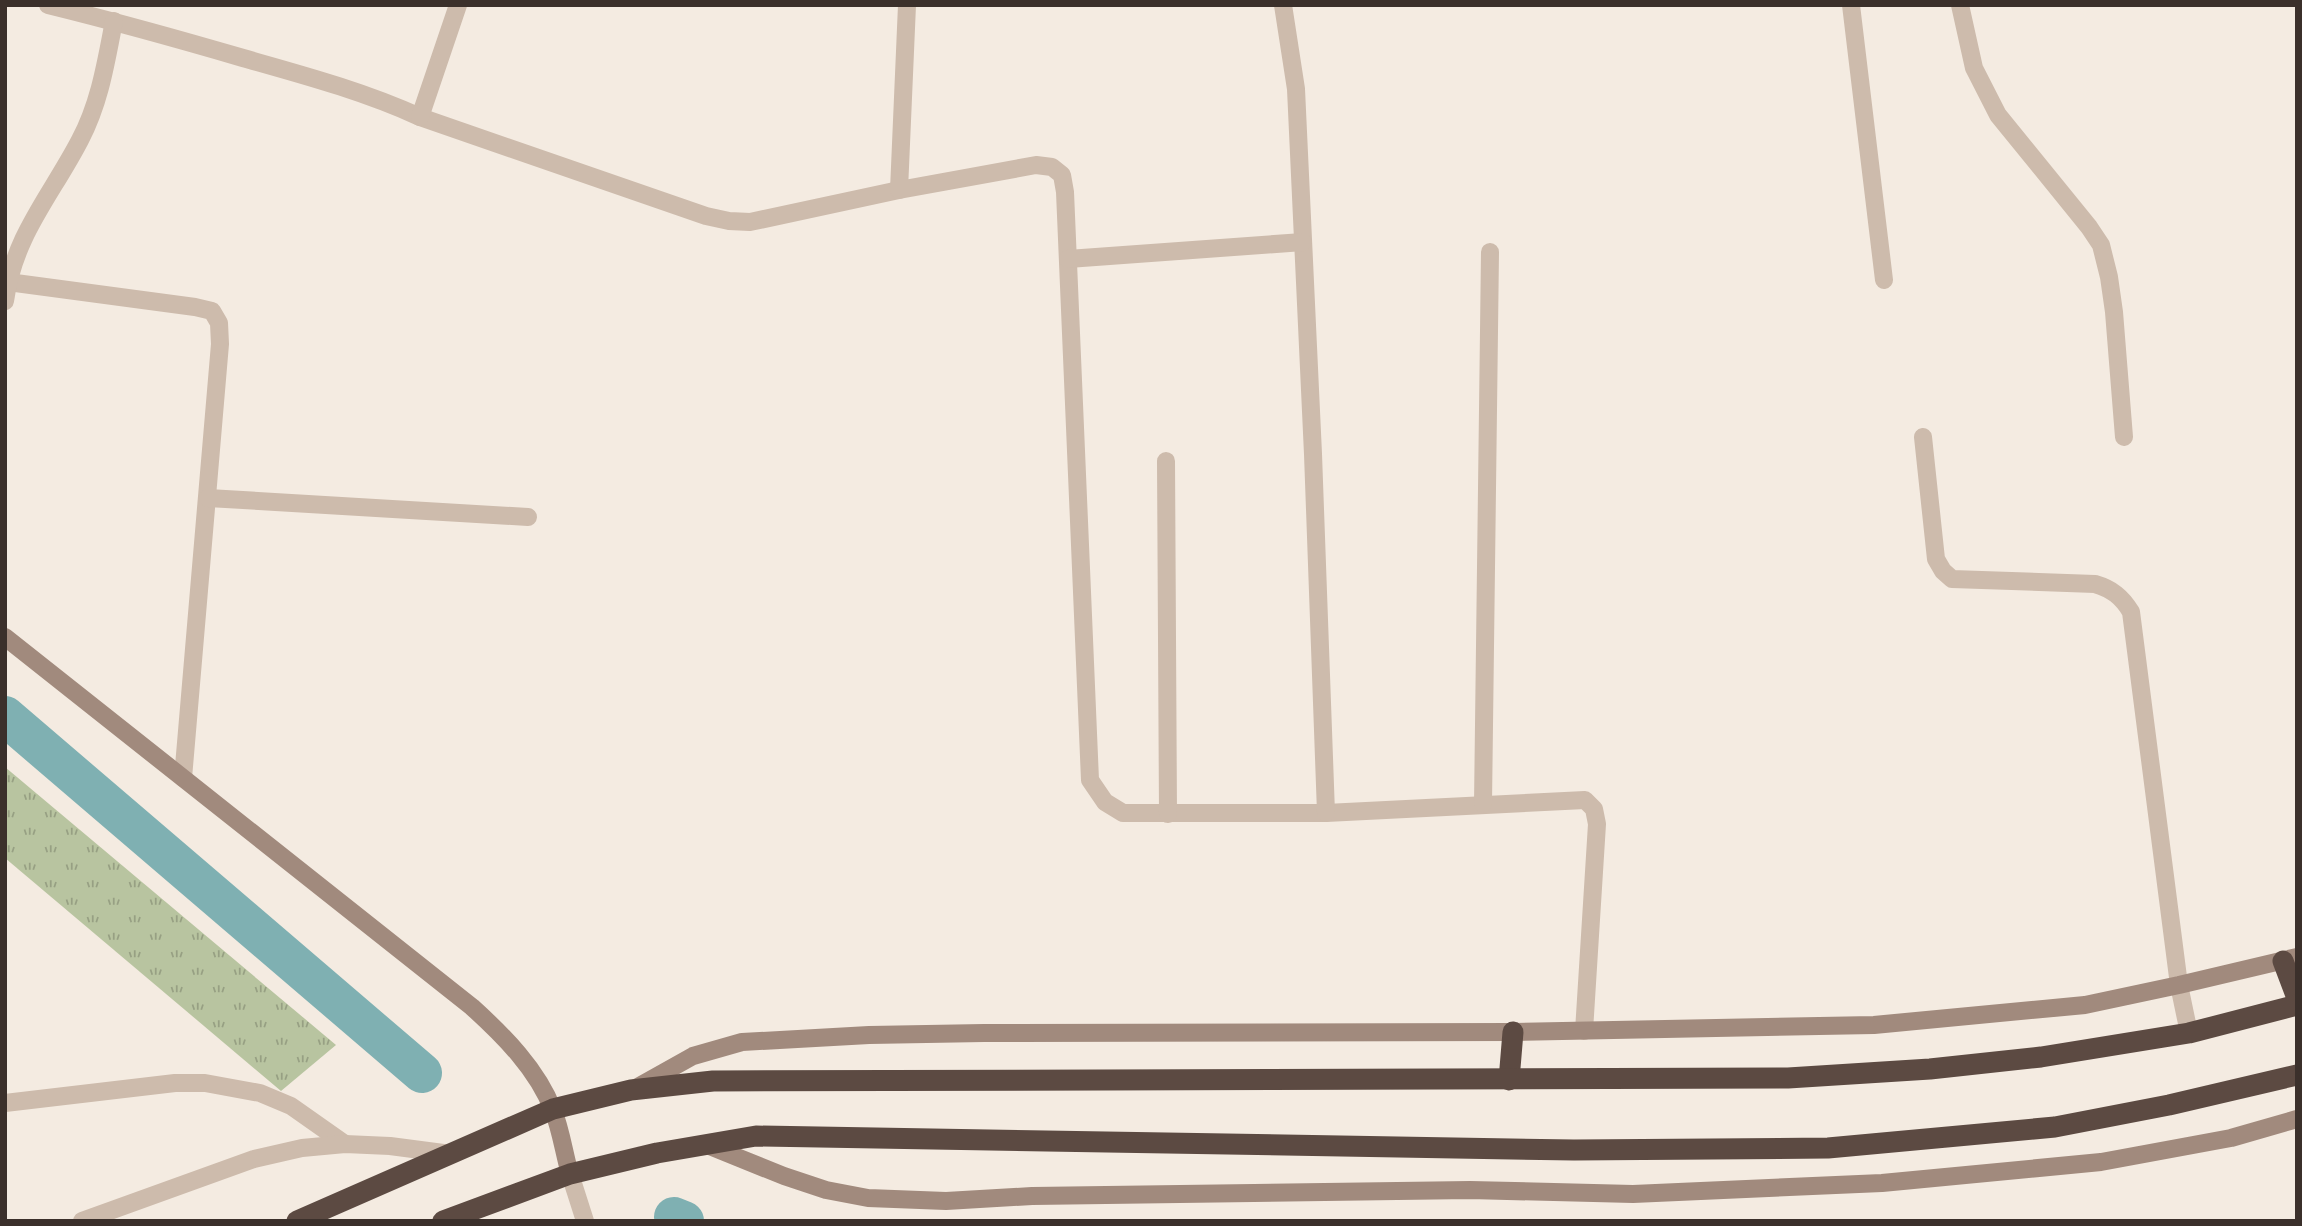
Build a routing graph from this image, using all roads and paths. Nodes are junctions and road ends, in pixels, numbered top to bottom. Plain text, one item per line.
1 (47, 5) edge
2 (458, 5) edge
3 (907, 5) edge
4 (1283, 5) edge
5 (1850, 5) edge
6 (1960, 5) edge
7 (114, 21) junction
8 (420, 117) junction
9 (899, 190) junction
10 (1303, 242) junction
11 (1490, 251) dead end
12 (1068, 259) junction
13 (1884, 280) dead end
14 (8, 282) junction
15 (5, 301) edge
16 (2124, 437) dead end
17 (1923, 438) dead end
18 (1166, 461) dead end
19 (208, 498) junction
20 (528, 517) dead end
21 (5, 637) edge
22 (183, 778) junction
23 (1483, 804) junction
24 (1326, 813) junction
25 (1168, 814) junction
26 (2290, 959) edge
27 (2179, 985) junction
28 (2297, 998) edge
29 (2297, 1005) edge
30 (1584, 1031) junction
31 (1513, 1032) junction
32 (2189, 1032) junction
33 (2297, 1075) edge
34 (1509, 1080) junction
35 (631, 1090) junction
36 (5, 1103) edge
37 (553, 1109) junction
38 (2297, 1119) edge
39 (345, 1144) junction
40 (707, 1144) junction
41 (451, 1154) junction
42 (570, 1174) junction
43 (82, 1221) edge
44 (297, 1221) edge
45 (443, 1221) edge
46 (586, 1221) edge

1 - 7 street
2 - 8 street
3 - 9 street
4 - 10 street
5 - 13 street
6 - 16 street
7 - 8 street
7 - 14 street
8 - 9 street
9 - 12 street
10 - 12 street
10 - 24 street
11 - 23 street
12 - 25 street
14 - 15 street
14 - 19 street
17 - 27 street
18 - 25 street
19 - 20 street
19 - 22 street
21 - 22 street
22 - 37 street
23 - 24 street
23 - 30 street
24 - 25 street
26 - 27 street
26 - 28 highway
27 - 30 street
27 - 32 street
29 - 32 highway
30 - 31 street
31 - 34 highway
31 - 35 street
32 - 34 highway
33 - 40 highway
34 - 35 highway
35 - 37 highway
36 - 39 street
37 - 41 highway
37 - 42 street
38 - 40 street
39 - 41 street
39 - 43 street
40 - 42 highway
41 - 44 highway
42 - 45 highway
42 - 46 street

